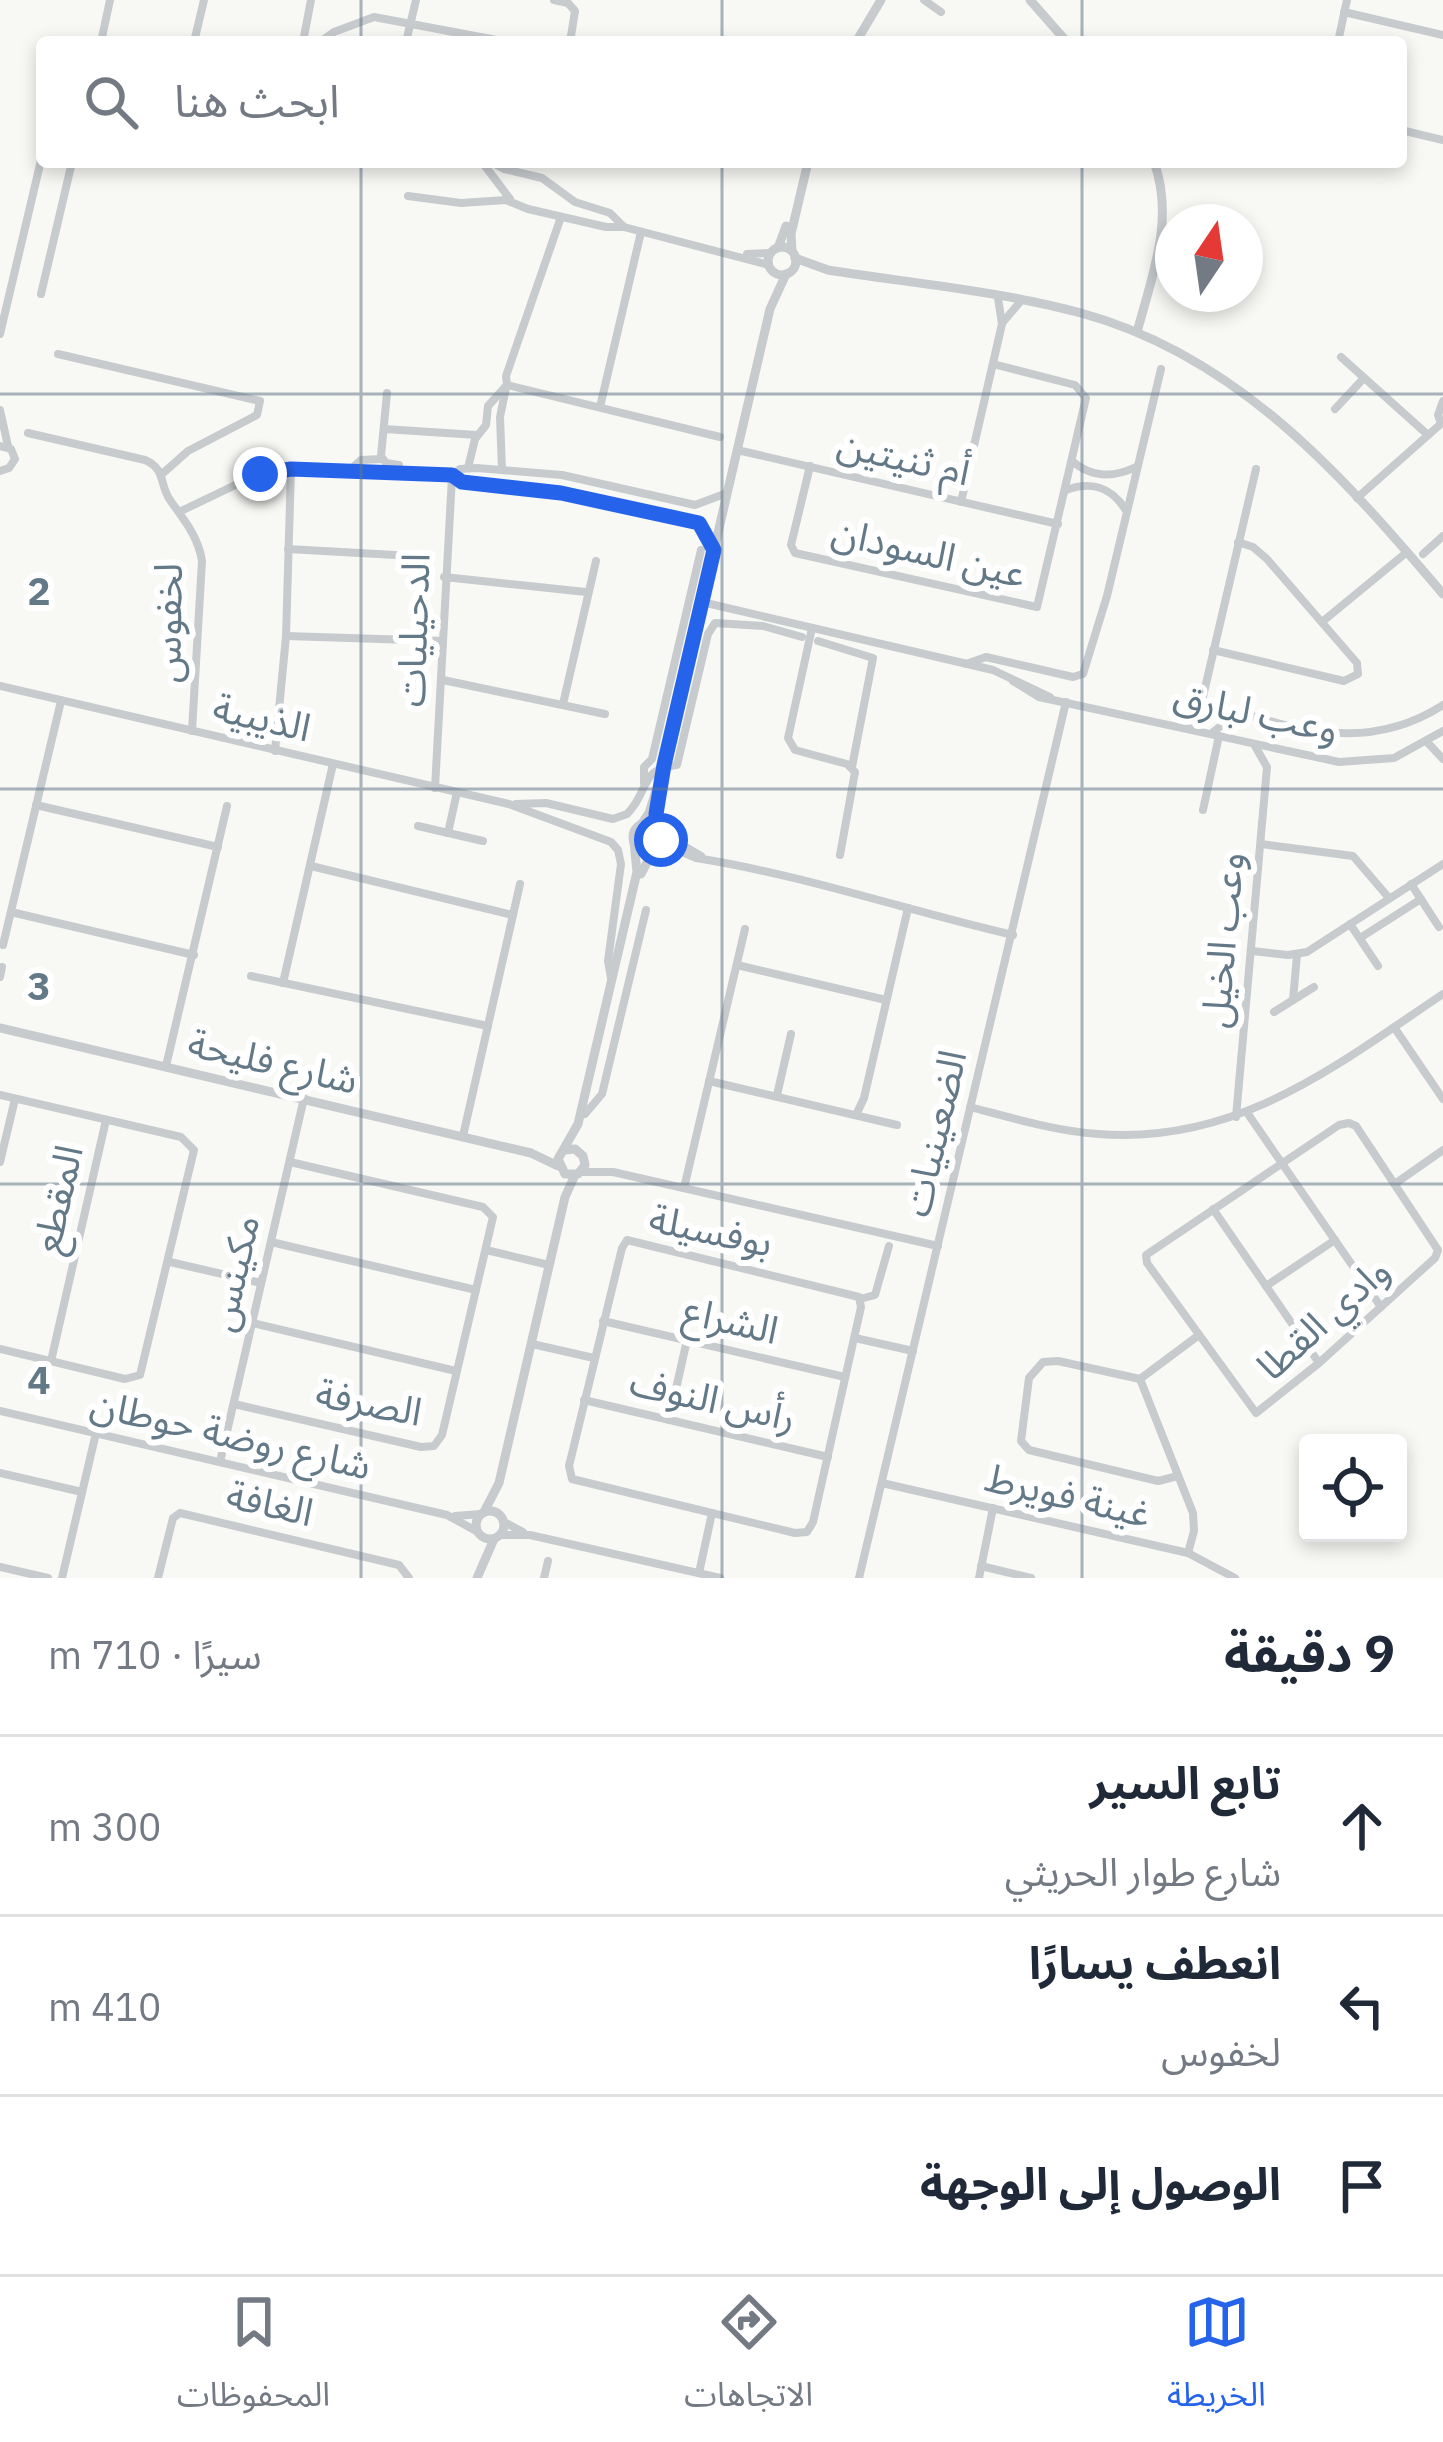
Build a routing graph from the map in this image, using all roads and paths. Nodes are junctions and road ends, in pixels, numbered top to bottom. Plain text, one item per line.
1 (110, 0) edge
2 (204, 0) edge
3 (311, 0) edge
4 (416, 0) edge
5 (554, 0) edge
6 (878, 0) edge
7 (924, 0) edge
8 (1030, 0) edge
9 (1347, 0) edge
10 (941, 12) dead end
11 (1344, 12) junction
12 (411, 22) junction
13 (1443, 35) edge
14 (101, 36) edge
15 (195, 36) edge
16 (304, 36) edge
17 (328, 36) edge
18 (408, 36) edge
19 (478, 36) edge
20 (572, 36) edge
21 (856, 36) edge
22 (1062, 36) edge
23 (1339, 36) edge
24 (1407, 131) edge
25 (1443, 140) edge
26 (39, 168) edge
27 (71, 168) edge
28 (491, 168) edge
29 (502, 168) edge
30 (531, 168) edge
31 (803, 168) edge
32 (804, 168) edge
33 (1156, 168) edge
34 (538, 177) junction
35 (408, 196) dead end
36 (512, 201) junction
37 (561, 217) junction
38 (624, 227) junction
39 (641, 232) junction
40 (774, 250) junction
41 (733, 253) junction
42 (794, 255) junction
43 (770, 267) junction
44 (828, 270) junction
45 (788, 273) junction
46 (41, 294) dead end
47 (998, 298) junction
48 (1020, 302) junction
49 (770, 309) junction
50 (1002, 324) junction
51 (1137, 332) junction
52 (0, 334) edge
53 (58, 354) dead end
54 (1341, 357) dead end
55 (993, 364) junction
56 (1161, 369) dead end
57 (1364, 378) junction
58 (507, 385) junction
59 (387, 394) dead end
60 (1443, 401) edge
61 (599, 407) junction
62 (1335, 409) dead end
63 (0, 410) edge
64 (1442, 423) edge
65 (383, 429) junction
66 (28, 433) dead end
67 (478, 435) junction
68 (1428, 435) junction
69 (720, 437) dead end
70 (3, 445) edge
71 (737, 450) junction
72 (1072, 461) junction
73 (385, 465) junction
74 (399, 465) dead end
75 (810, 466) junction
76 (1138, 467) junction
77 (468, 468) junction
78 (291, 469) junction
79 (502, 470) junction
80 (1256, 470) dead end
81 (2, 473) edge
82 (162, 474) junction
83 (452, 475) junction
84 (1100, 475) junction
85 (1097, 486) junction
86 (1065, 490) junction
87 (728, 493) junction
88 (1357, 498) junction
89 (961, 502) junction
90 (181, 511) junction
91 (1127, 512) junction
92 (1058, 524) junction
93 (1443, 536) edge
94 (1238, 542) junction
95 (288, 549) junction
96 (701, 550) dead end
97 (714, 550) junction
98 (1407, 552) junction
99 (1423, 554) dead end
100 (395, 555) dead end
101 (596, 562) dead end
102 (444, 577) junction
103 (586, 592) junction
104 (1443, 595) edge
105 (702, 602) junction
106 (1322, 622) junction
107 (812, 628) junction
108 (286, 636) junction
109 (802, 637) dead end
110 (443, 641) junction
111 (818, 641) dead end
112 (1213, 650) junction
113 (966, 664) junction
114 (443, 680) junction
115 (0, 686) edge
116 (1202, 700) junction
117 (61, 701) junction
118 (678, 703) junction
119 (1066, 703) junction
120 (562, 704) junction
121 (691, 705) junction
122 (1443, 705) edge
123 (1239, 712) junction
124 (605, 714) dead end
125 (1187, 728) junction
126 (192, 731) junction
127 (1443, 731) edge
128 (671, 734) junction
129 (1215, 735) junction
130 (684, 737) junction
131 (1253, 743) junction
132 (1428, 743) junction
133 (1281, 750) junction
134 (275, 751) junction
135 (1443, 759) edge
136 (333, 764) junction
137 (664, 765) junction
138 (852, 767) junction
139 (1267, 767) junction
140 (644, 784) junction
141 (435, 788) junction
142 (457, 792) junction
143 (541, 803) junction
144 (509, 804) junction
145 (36, 806) junction
146 (227, 806) dead end
147 (1203, 810) dead end
148 (538, 814) junction
149 (641, 825) junction
150 (418, 826) dead end
151 (659, 831) junction
152 (448, 833) junction
153 (483, 841) dead end
154 (634, 842) junction
155 (1261, 844) junction
156 (218, 847) junction
157 (655, 849) junction
158 (840, 855) dead end
159 (707, 860) junction
160 (1443, 864) edge
161 (311, 866) junction
162 (520, 884) dead end
163 (1411, 884) junction
164 (1389, 898) junction
165 (1420, 899) junction
166 (908, 908) junction
167 (646, 910) dead end
168 (7, 913) edge
169 (513, 915) junction
170 (1350, 924) junction
171 (1439, 927) dead end
172 (745, 929) dead end
173 (1013, 935) junction
174 (1360, 938) junction
175 (3, 945) dead end
176 (1252, 952) junction
177 (194, 955) junction
178 (1297, 955) junction
179 (736, 965) junction
180 (1378, 966) dead end
181 (250, 976) dead end
182 (283, 983) junction
183 (618, 984) junction
184 (1314, 987) dead end
185 (1443, 994) edge
186 (886, 1000) junction
187 (1293, 1000) junction
188 (1274, 1012) dead end
189 (488, 1027) junction
190 (1394, 1027) junction
191 (0, 1028) edge
192 (791, 1034) dead end
193 (166, 1066) junction
194 (709, 1081) junction
195 (0, 1095) edge
196 (777, 1095) junction
197 (304, 1098) junction
198 (15, 1099) junction
199 (1443, 1099) edge
200 (970, 1107) junction
201 (856, 1114) junction
202 (1248, 1114) junction
203 (1236, 1118) junction
204 (106, 1120) junction
205 (897, 1125) dead end
206 (463, 1136) junction
207 (1443, 1150) edge
208 (563, 1151) junction
209 (532, 1153) junction
210 (583, 1156) junction
211 (0, 1162) edge
212 (290, 1162) junction
213 (1282, 1164) junction
214 (560, 1169) junction
215 (613, 1172) junction
216 (578, 1173) junction
217 (1396, 1183) junction
218 (684, 1188) junction
219 (565, 1197) junction
220 (1213, 1209) junction
221 (1335, 1240) junction
222 (271, 1242) junction
223 (889, 1246) dead end
224 (938, 1246) junction
225 (486, 1250) junction
226 (170, 1262) junction
227 (549, 1265) junction
228 (261, 1283) junction
229 (1266, 1286) junction
230 (476, 1290) junction
231 (860, 1298) junction
232 (1381, 1307) junction
233 (603, 1321) junction
234 (252, 1323) junction
235 (1199, 1335) junction
236 (854, 1338) junction
237 (687, 1340) junction
238 (532, 1344) junction
239 (0, 1349) edge
240 (914, 1351) junction
241 (594, 1358) junction
242 (51, 1361) junction
243 (1319, 1363) junction
244 (457, 1371) junction
245 (845, 1377) junction
246 (1140, 1379) junction
247 (584, 1400) junction
248 (234, 1404) junction
249 (0, 1411) edge
250 (669, 1420) junction
251 (96, 1433) junction
252 (828, 1457) junction
253 (220, 1462) junction
254 (0, 1473) edge
255 (1178, 1476) junction
256 (500, 1483) junction
257 (882, 1483) junction
258 (82, 1492) junction
259 (993, 1508) junction
260 (482, 1513) junction
261 (712, 1514) junction
262 (447, 1516) junction
263 (503, 1519) junction
264 (479, 1533) junction
265 (530, 1535) junction
266 (497, 1536) junction
267 (1188, 1553) junction
268 (548, 1561) dead end
269 (981, 1566) junction
270 (0, 1567) edge
271 (478, 1573) edge
272 (699, 1573) junction
273 (48, 1578) edge
274 (62, 1578) edge
275 (158, 1578) edge
276 (409, 1578) edge
277 (544, 1578) edge
278 (719, 1578) edge
279 (859, 1578) edge
280 (979, 1578) edge
281 (1031, 1578) edge
282 (1235, 1578) edge

1 - 14 street
2 - 15 street
3 - 16 street
4 - 12 street
5 - 20 street
6 - 21 street
7 - 10 street
8 - 22 street
9 - 11 street
11 - 13 street
11 - 23 street
12 - 17 street
12 - 18 street
12 - 19 street
24 - 25 street
26 - 52 street
27 - 46 street
28 - 36 street
29 - 34 street
30 - 34 street
31 - 40 street
32 - 42 street
33 - 51 street
34 - 38 street
35 - 36 street
36 - 37 street
37 - 38 street
37 - 58 street
38 - 39 street
39 - 41 street
39 - 61 street
40 - 41 street
40 - 42 street
40 - 43 street
41 - 43 street
42 - 44 street
42 - 45 street
43 - 45 street
43 - 49 street
44 - 45 street
44 - 47 street
45 - 49 street
47 - 48 street
47 - 50 street
48 - 50 street
48 - 51 street
49 - 71 street
50 - 55 street
51 - 88 street
53 - 82 street
54 - 57 street
55 - 72 street, عين السودان
55 - 89 street
56 - 76 street
57 - 62 street
57 - 68 street
58 - 61 street
58 - 67 street
58 - 79 street
59 - 65 street
60 - 64 street
61 - 69 street
63 - 70 street
64 - 68 street
65 - 67 street
65 - 73 street
66 - 82 street
67 - 77 street
68 - 88 street
70 - 81 street
71 - 75 street, أم ثنيتين
71 - 87 street
72 - 84 street
72 - 86 street, عين السودان
73 - 74 street
73 - 78 street, لخفوس
73 - 83 street, لخفوس
75 - 89 street, أم ثنيتين
75 - 92 street, عين السودان
76 - 84 street
76 - 91 street
77 - 79 street, لخفوس
77 - 83 street, لخفوس
78 - 90 street, لخفوس
78 - 95 street
79 - 87 street, لخفوس
80 - 94 street
82 - 90 street
83 - 97 street, لخفوس
83 - 102 street, الدحيليات
84 - 85 street
85 - 86 street
85 - 91 street
86 - 92 street, عين السودان
87 - 97 street
88 - 98 street
89 - 92 street, أم ثنيتين
90 - 126 street, لخفوس
91 - 113 street
93 - 99 street
94 - 106 street
94 - 112 street
95 - 100 street
95 - 108 street
96 - 140 street
97 - 105 street
98 - 104 street
98 - 106 street
101 - 103 street
102 - 103 street
102 - 110 street, الدحيليات
103 - 120 street
105 - 107 street, وعب لبارق
105 - 118 street
106 - 112 street
107 - 113 street, وعب لبارق
107 - 138 street
108 - 110 street
108 - 134 street
109 - 121 street
110 - 114 street, الدحيليات
111 - 138 street
112 - 116 street
113 - 119 street, وعب لبارق
114 - 120 street
114 - 141 street, الدحيليات
115 - 117 street, الذيبية
116 - 123 street
116 - 125 street
117 - 126 street, الذيبية
117 - 145 street
118 - 121 street
118 - 128 street
119 - 125 street, وعب لبارق
119 - 173 street, الضعينيات
120 - 124 street
121 - 130 street
122 - 123 street
123 - 129 street
125 - 129 street, وعب لبارق
126 - 134 street, الذيبية
127 - 132 street, وعب لبارق
128 - 130 street
128 - 137 street
129 - 131 street, وعب لبارق
129 - 147 street
130 - 137 street, الذيبية
131 - 133 street, وعب لبارق
131 - 139 street
132 - 133 street, وعب لبارق
132 - 135 street
133 - 139 street
134 - 136 street, الذيبية
136 - 141 street, الذيبية
136 - 161 street
137 - 140 street, الذيبية
137 - 149 street
137 - 151 street
138 - 158 street
139 - 155 street, وعب الخيل
140 - 143 street, الذيبية
141 - 142 street, الذيبية
142 - 144 street, الذيبية
142 - 152 street
143 - 144 street, الذيبية
143 - 148 street
144 - 148 street, الذيبية
145 - 156 street
145 - 168 street
146 - 156 street
148 - 183 street, الذيبية
149 - 151 street
149 - 154 street
150 - 152 street
151 - 157 street
151 - 159 street
152 - 153 street
154 - 157 street
154 - 183 street
155 - 164 street
155 - 176 street, وعب الخيل
156 - 177 street
157 - 159 street
157 - 183 street
159 - 166 street
160 - 163 street
161 - 169 street
161 - 182 street
162 - 169 street
163 - 164 street
163 - 165 street
164 - 170 street
165 - 171 street
165 - 174 street
166 - 173 street
166 - 186 street
167 - 183 street
168 - 175 street
168 - 177 street
169 - 189 street
170 - 174 street
170 - 178 street
172 - 179 street
173 - 200 street, الضعينيات
174 - 180 street
176 - 178 street
176 - 203 street, وعب الخيل
177 - 193 street
178 - 187 street
179 - 186 street
179 - 194 street
181 - 182 street
182 - 189 street
183 - 208 street
183 - 210 street
184 - 187 street
185 - 190 street
186 - 201 street
187 - 188 street
189 - 206 street
190 - 199 street
190 - 202 street
191 - 193 street, شارع فليحة
192 - 196 street
193 - 197 street, شارع فليحة
194 - 196 street
194 - 218 street
195 - 198 street
196 - 201 street
197 - 206 street, شارع فليحة
197 - 212 street, مكينس
198 - 204 street
198 - 211 street
200 - 203 street
200 - 224 street, الضعينيات
201 - 205 street
202 - 203 street
202 - 213 street
204 - 226 street
204 - 242 street, المقطع
206 - 209 street, شارع فليحة
207 - 217 street
208 - 209 street, شارع فليحة
208 - 210 street, شارع فليحة
208 - 214 street
209 - 214 street, شارع فليحة
210 - 215 street
210 - 216 street
212 - 222 street, مكينس
212 - 225 street
213 - 217 street, وادي القطا
213 - 220 street, وادي القطا
213 - 221 street
214 - 216 street, شارع فليحة
214 - 219 street
215 - 216 street
215 - 218 street
216 - 219 street
217 - 232 street, وادي القطا
218 - 224 street
219 - 227 street
220 - 229 street
220 - 235 street, وادي القطا
221 - 229 street
221 - 232 street
222 - 228 street, مكينس
222 - 230 street
223 - 231 street
224 - 240 street, الضعينيات
225 - 227 street
225 - 230 street, الصرفة
226 - 228 street
226 - 242 street
227 - 238 street
228 - 234 street, مكينس
229 - 243 street
230 - 244 street, الصرفة
231 - 233 street, بوفسيلة
231 - 236 street, بوفسيلة
232 - 243 street, وادي القطا
233 - 237 street, الشراع
233 - 241 street, بوفسيلة
234 - 244 street
234 - 248 street, مكينس
235 - 243 street, وادي القطا
235 - 246 street, وادي القطا
236 - 240 street
236 - 245 street, بوفسيلة
237 - 245 street, الشراع
237 - 250 street
238 - 241 street
238 - 256 street
239 - 242 street
240 - 257 street, الضعينيات
241 - 247 street, بوفسيلة
244 - 248 street, الصرفة
245 - 252 street, بوفسيلة
246 - 255 street
246 - 255 street
247 - 250 street, رأس النوف
247 - 261 street, بوفسيلة
248 - 253 street, مكينس
249 - 251 street, شارع روضة حوطان
250 - 252 street, رأس النوف
251 - 253 street, شارع روضة حوطان
251 - 258 street
252 - 261 street, بوفسيلة
253 - 262 street, شارع روضة حوطان
254 - 258 street
255 - 267 street
256 - 260 street
256 - 263 street
257 - 259 street, غينة فويرط
257 - 279 street, الضعينيات
258 - 274 street
259 - 267 street, غينة فويرط
259 - 269 street
260 - 262 street, شارع روضة حوطان
260 - 263 street
260 - 264 street
261 - 272 street
262 - 264 street, شارع روضة حوطان
263 - 265 street
263 - 266 street
264 - 266 street
264 - 271 street
265 - 266 street
265 - 272 street
266 - 271 street
267 - 282 street, غينة فويرط
268 - 277 street
269 - 280 street
269 - 281 street
270 - 273 street
272 - 278 street
275 - 276 street, الغافة

